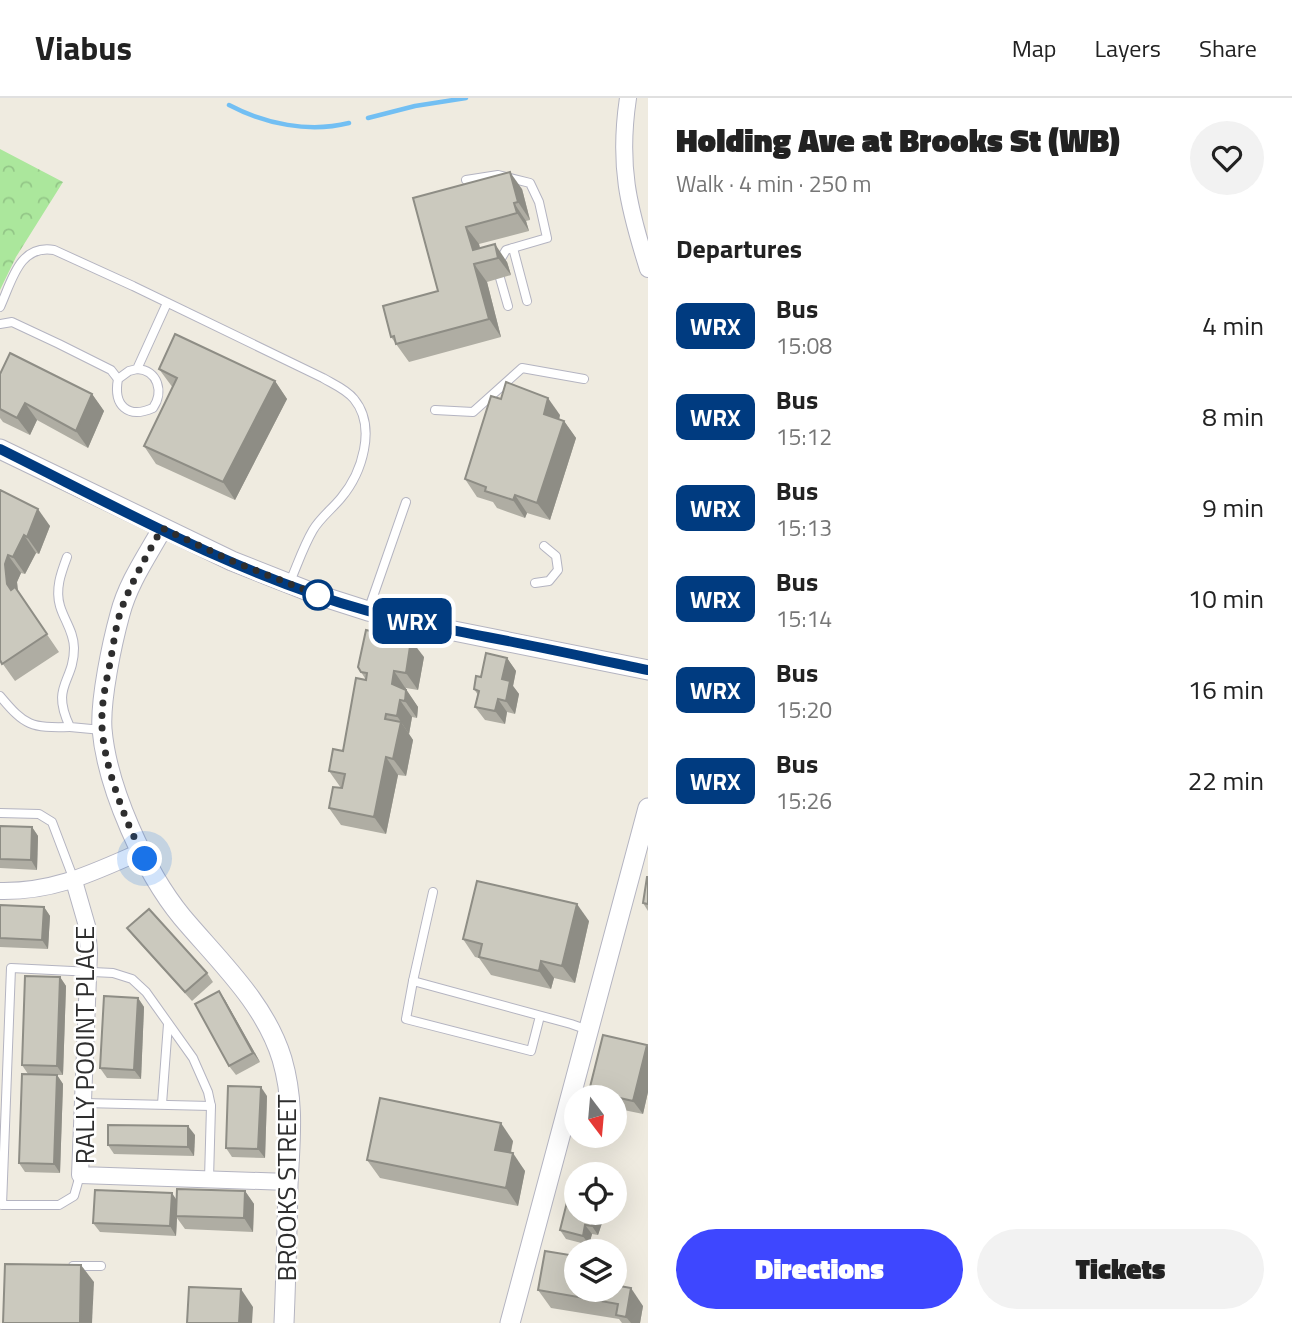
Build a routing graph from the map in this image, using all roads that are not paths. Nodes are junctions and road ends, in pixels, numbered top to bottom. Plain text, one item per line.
1 (628, 98) edge
2 (466, 180) dead end
3 (513, 248) junction
4 (497, 265) edge
5 (648, 269) edge
6 (500, 278) dead end
7 (527, 301) dead end
8 (167, 303) junction
9 (508, 306) dead end
10 (0, 307) edge
11 (0, 324) edge
12 (137, 369) junction
13 (118, 379) junction
14 (584, 379) dead end
15 (435, 410) dead end
16 (0, 449) edge
17 (406, 502) dead end
18 (162, 528) junction
19 (544, 546) dead end
20 (67, 557) dead end
21 (535, 583) dead end
22 (289, 584) junction
23 (368, 611) junction
24 (648, 670) edge
25 (0, 696) edge
26 (70, 727) junction
27 (102, 730) junction
28 (648, 808) edge
29 (0, 813) edge
30 (141, 852) junction
31 (74, 881) junction
32 (0, 891) edge
33 (433, 892) dead end
34 (0, 968) edge
35 (11, 968) junction
36 (89, 970) junction
37 (413, 981) junction
38 (540, 1016) junction
39 (168, 1023) junction
40 (588, 1030) junction
41 (83, 1103) junction
42 (162, 1104) junction
43 (211, 1106) junction
44 (80, 1175) junction
45 (209, 1179) junction
46 (288, 1182) junction
47 (63, 1265) edge
48 (101, 1266) dead end
49 (284, 1323) edge
50 (510, 1323) edge

1 - 5 street
2 - 3 lane
3 - 4 lane
3 - 7 lane
6 - 9 lane
8 - 10 lane
8 - 12 lane
8 - 22 lane
11 - 13 lane
12 - 13 lane
12 - 13 lane
14 - 15 lane
16 - 18 street
17 - 23 lane
18 - 22 street
18 - 27 street, BROOKS STREET
19 - 21 lane
20 - 26 lane
22 - 23 street
23 - 24 street
25 - 26 lane
26 - 27 lane
27 - 30 street, BROOKS STREET
28 - 40 street
29 - 31 lane
30 - 31 street
30 - 46 street, BROOKS STREET
31 - 32 street
31 - 36 street, RALLY POOINT PLACE
33 - 37 lane
34 - 35 lane
35 - 36 lane
35 - 44 lane
36 - 39 lane
36 - 41 street, RALLY POOINT PLACE
37 - 38 lane
37 - 38 lane
38 - 40 lane
39 - 42 lane
39 - 43 lane
40 - 50 street
41 - 42 lane
41 - 44 street, RALLY POOINT PLACE
42 - 43 lane
43 - 45 lane
44 - 45 street, RALLY POOINT PLACE
45 - 46 street, RALLY POOINT PLACE
46 - 49 street, BROOKS STREET
47 - 48 lane

